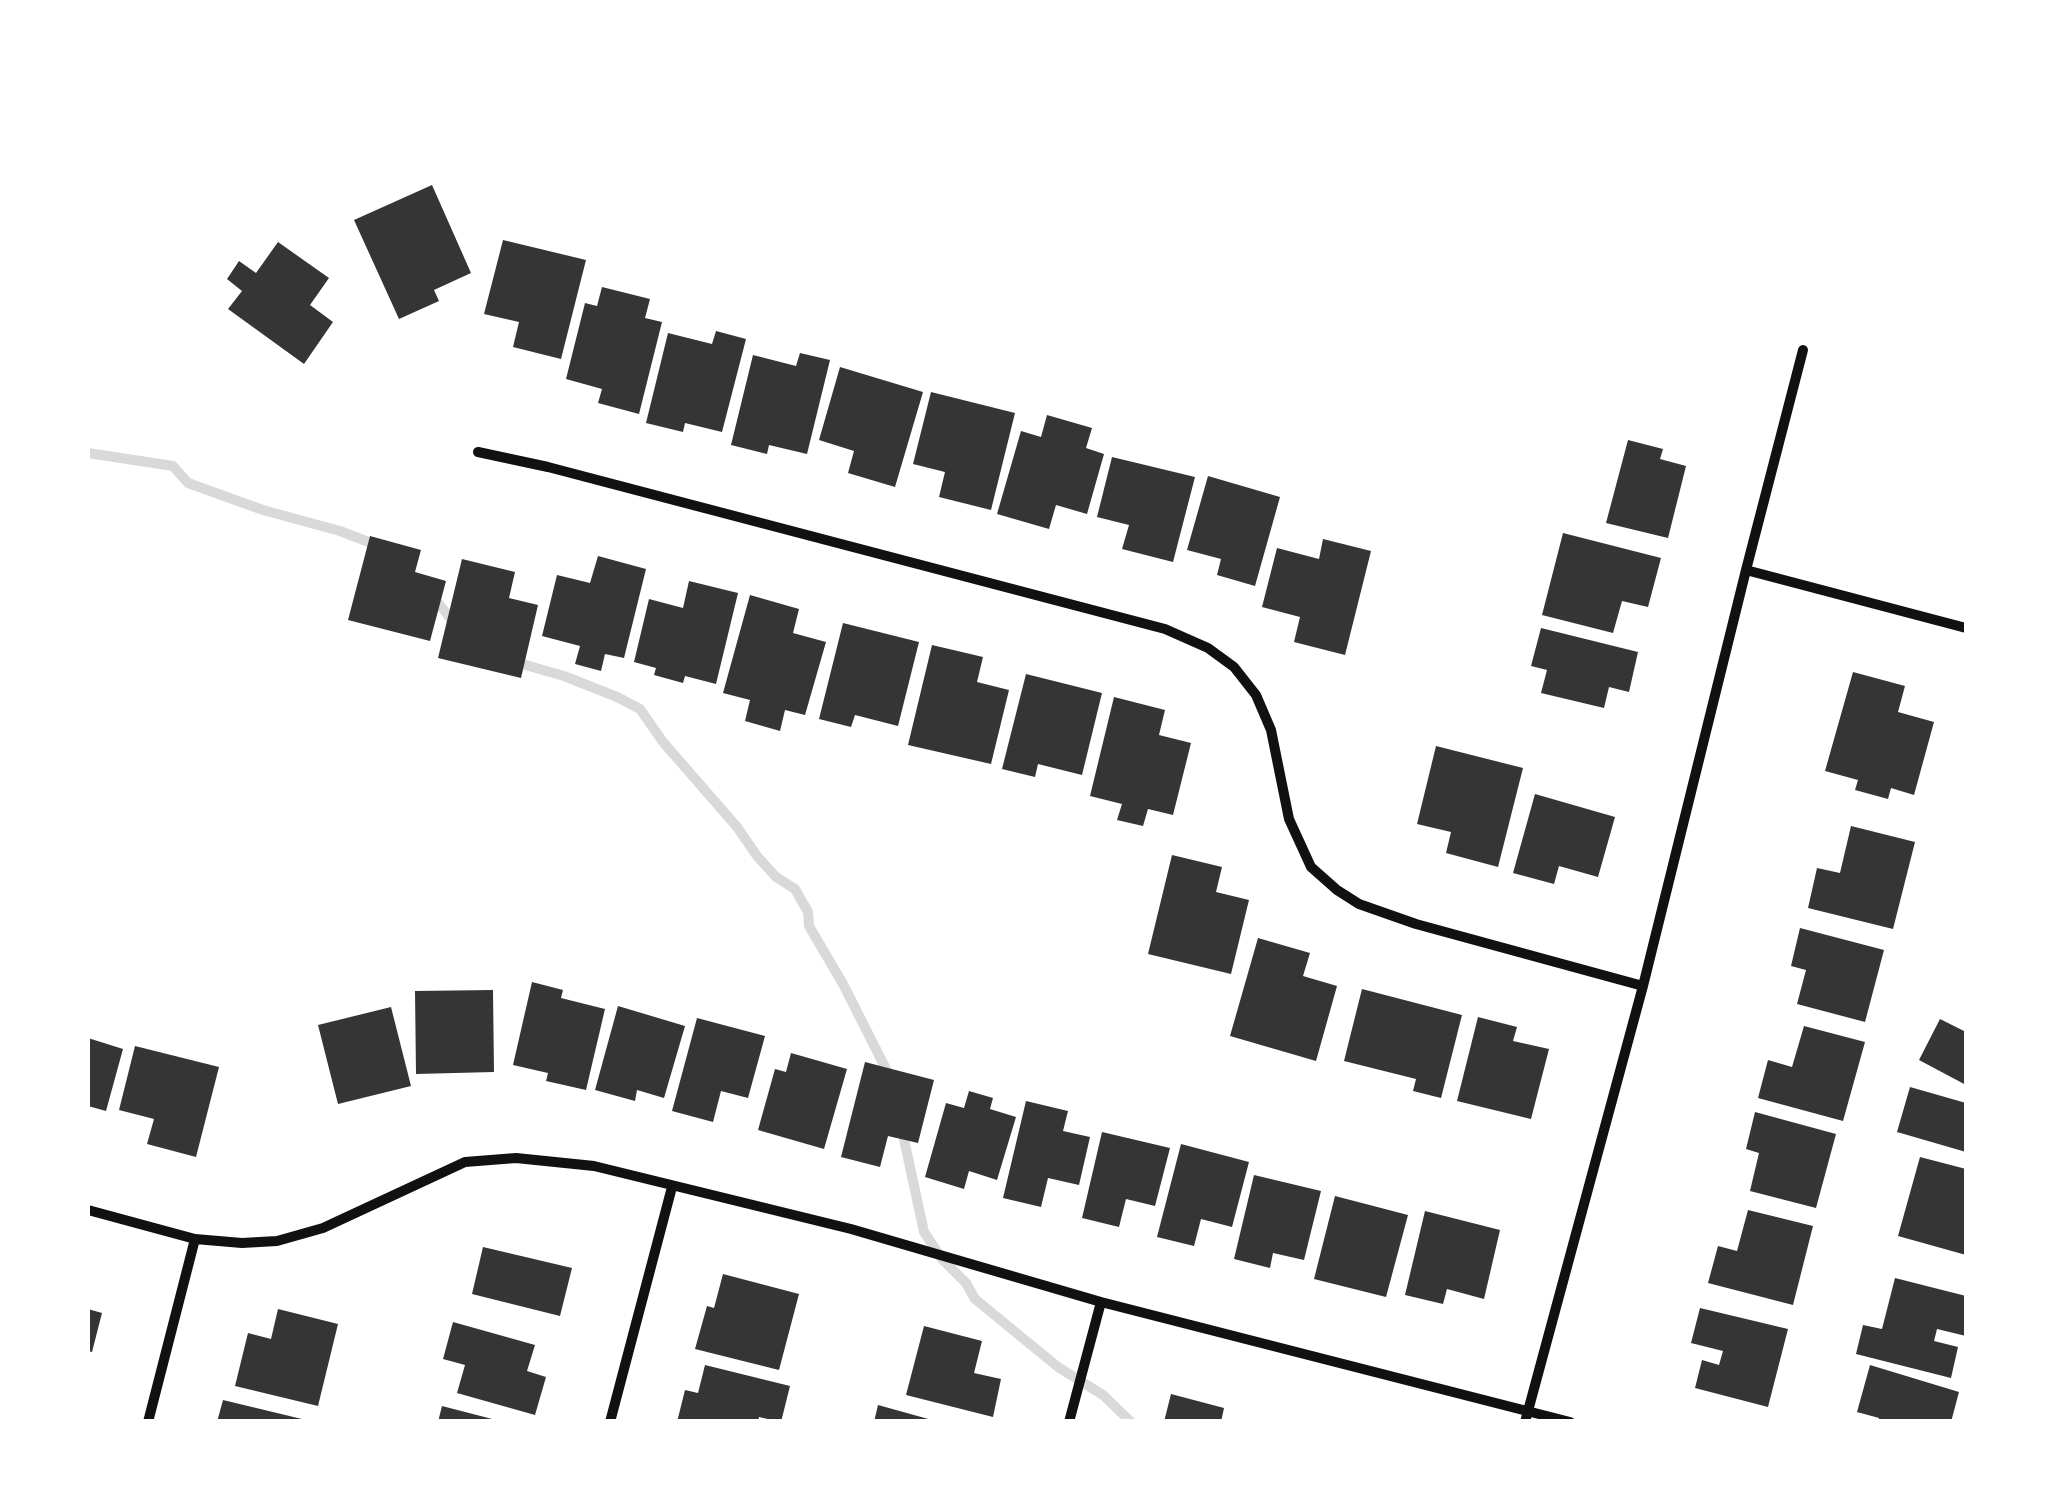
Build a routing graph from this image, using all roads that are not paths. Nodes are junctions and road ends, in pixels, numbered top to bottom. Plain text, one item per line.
1 (1804, 350) dead end
2 (478, 452) dead end
3 (1746, 570) junction
4 (1966, 628) edge
5 (1642, 986) junction
6 (672, 1187) junction
7 (88, 1210) edge
8 (196, 1239) junction
9 (1101, 1302) junction
10 (1526, 1416) edge
11 (148, 1422) edge
12 (610, 1422) edge
13 (1069, 1422) edge
14 (1570, 1422) edge

1 - 3 street
2 - 5 street
3 - 4 street
3 - 5 street
5 - 10 street
6 - 8 street
6 - 9 street
6 - 12 street
7 - 8 street
8 - 11 street
9 - 10 street
9 - 13 street
10 - 14 street

